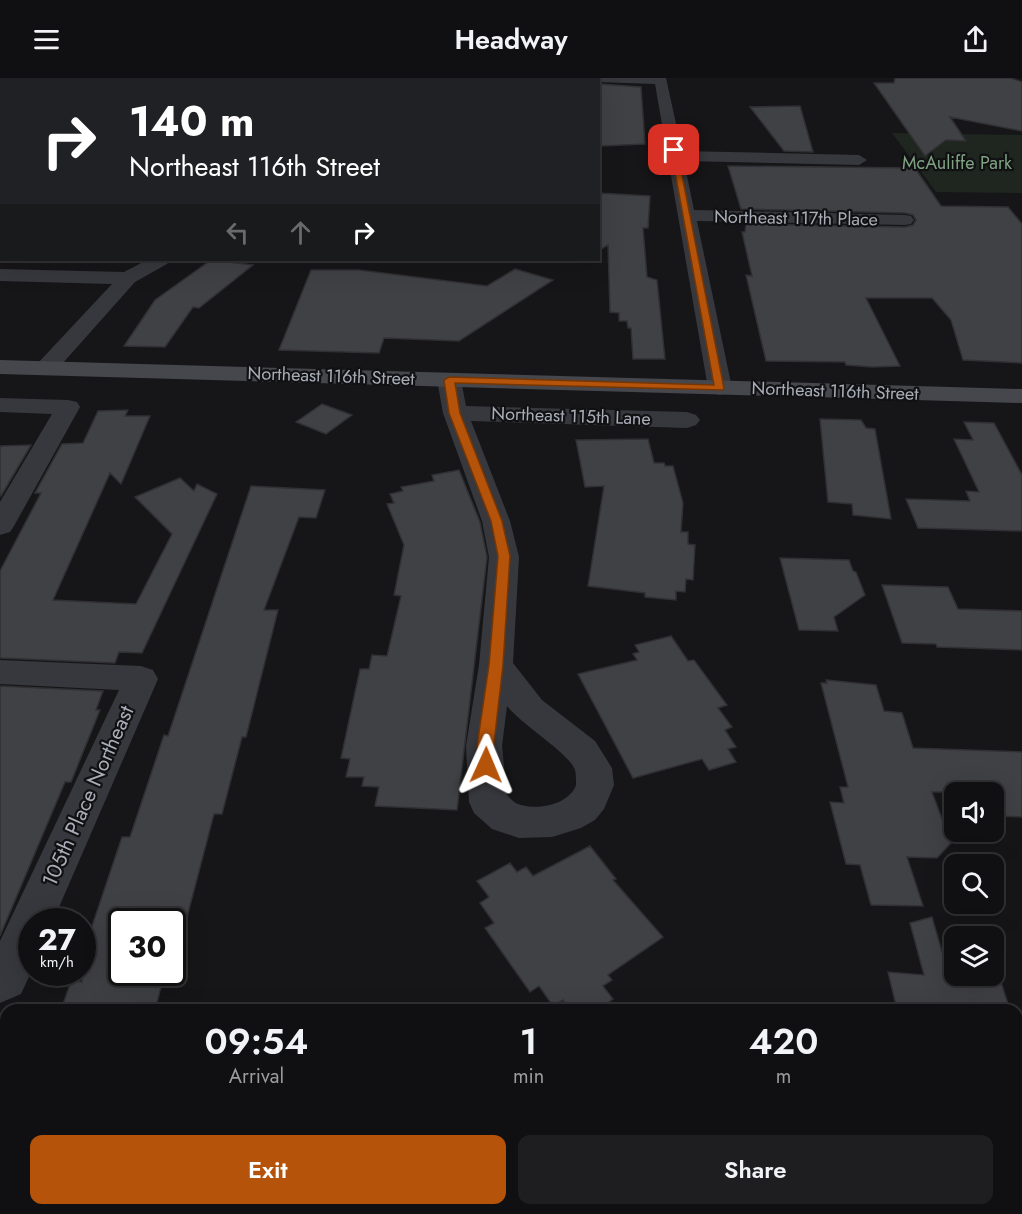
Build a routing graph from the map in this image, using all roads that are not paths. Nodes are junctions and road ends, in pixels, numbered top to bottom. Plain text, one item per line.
1 (600, 78) edge
2 (660, 79) edge
3 (675, 156) junction
4 (859, 160) dead end
5 (686, 215) junction
6 (905, 220) dead end
7 (158, 261) edge
8 (0, 275) edge
9 (128, 278) junction
10 (0, 367) edge
11 (46, 368) junction
12 (449, 380) junction
13 (720, 388) junction
14 (1022, 396) edge
15 (0, 405) edge
16 (454, 413) junction
17 (687, 420) dead end
18 (0, 526) edge
19 (496, 665) junction
20 (0, 672) edge
21 (3, 980) edge

1 - 2 street
2 - 3 street
3 - 4 street
3 - 5 street
5 - 6 street, Northeast 117th Place
5 - 13 street
7 - 9 street
8 - 9 street
9 - 11 street
10 - 11 street, Northeast 116th Street
11 - 12 street, Northeast 116th Street
12 - 13 street, Northeast 116th Street
12 - 16 street
13 - 14 street, Northeast 116th Street
15 - 18 street
16 - 17 street, Northeast 115th Lane
16 - 19 street
19 - 19 street
20 - 21 street, 105th Place Northeast

